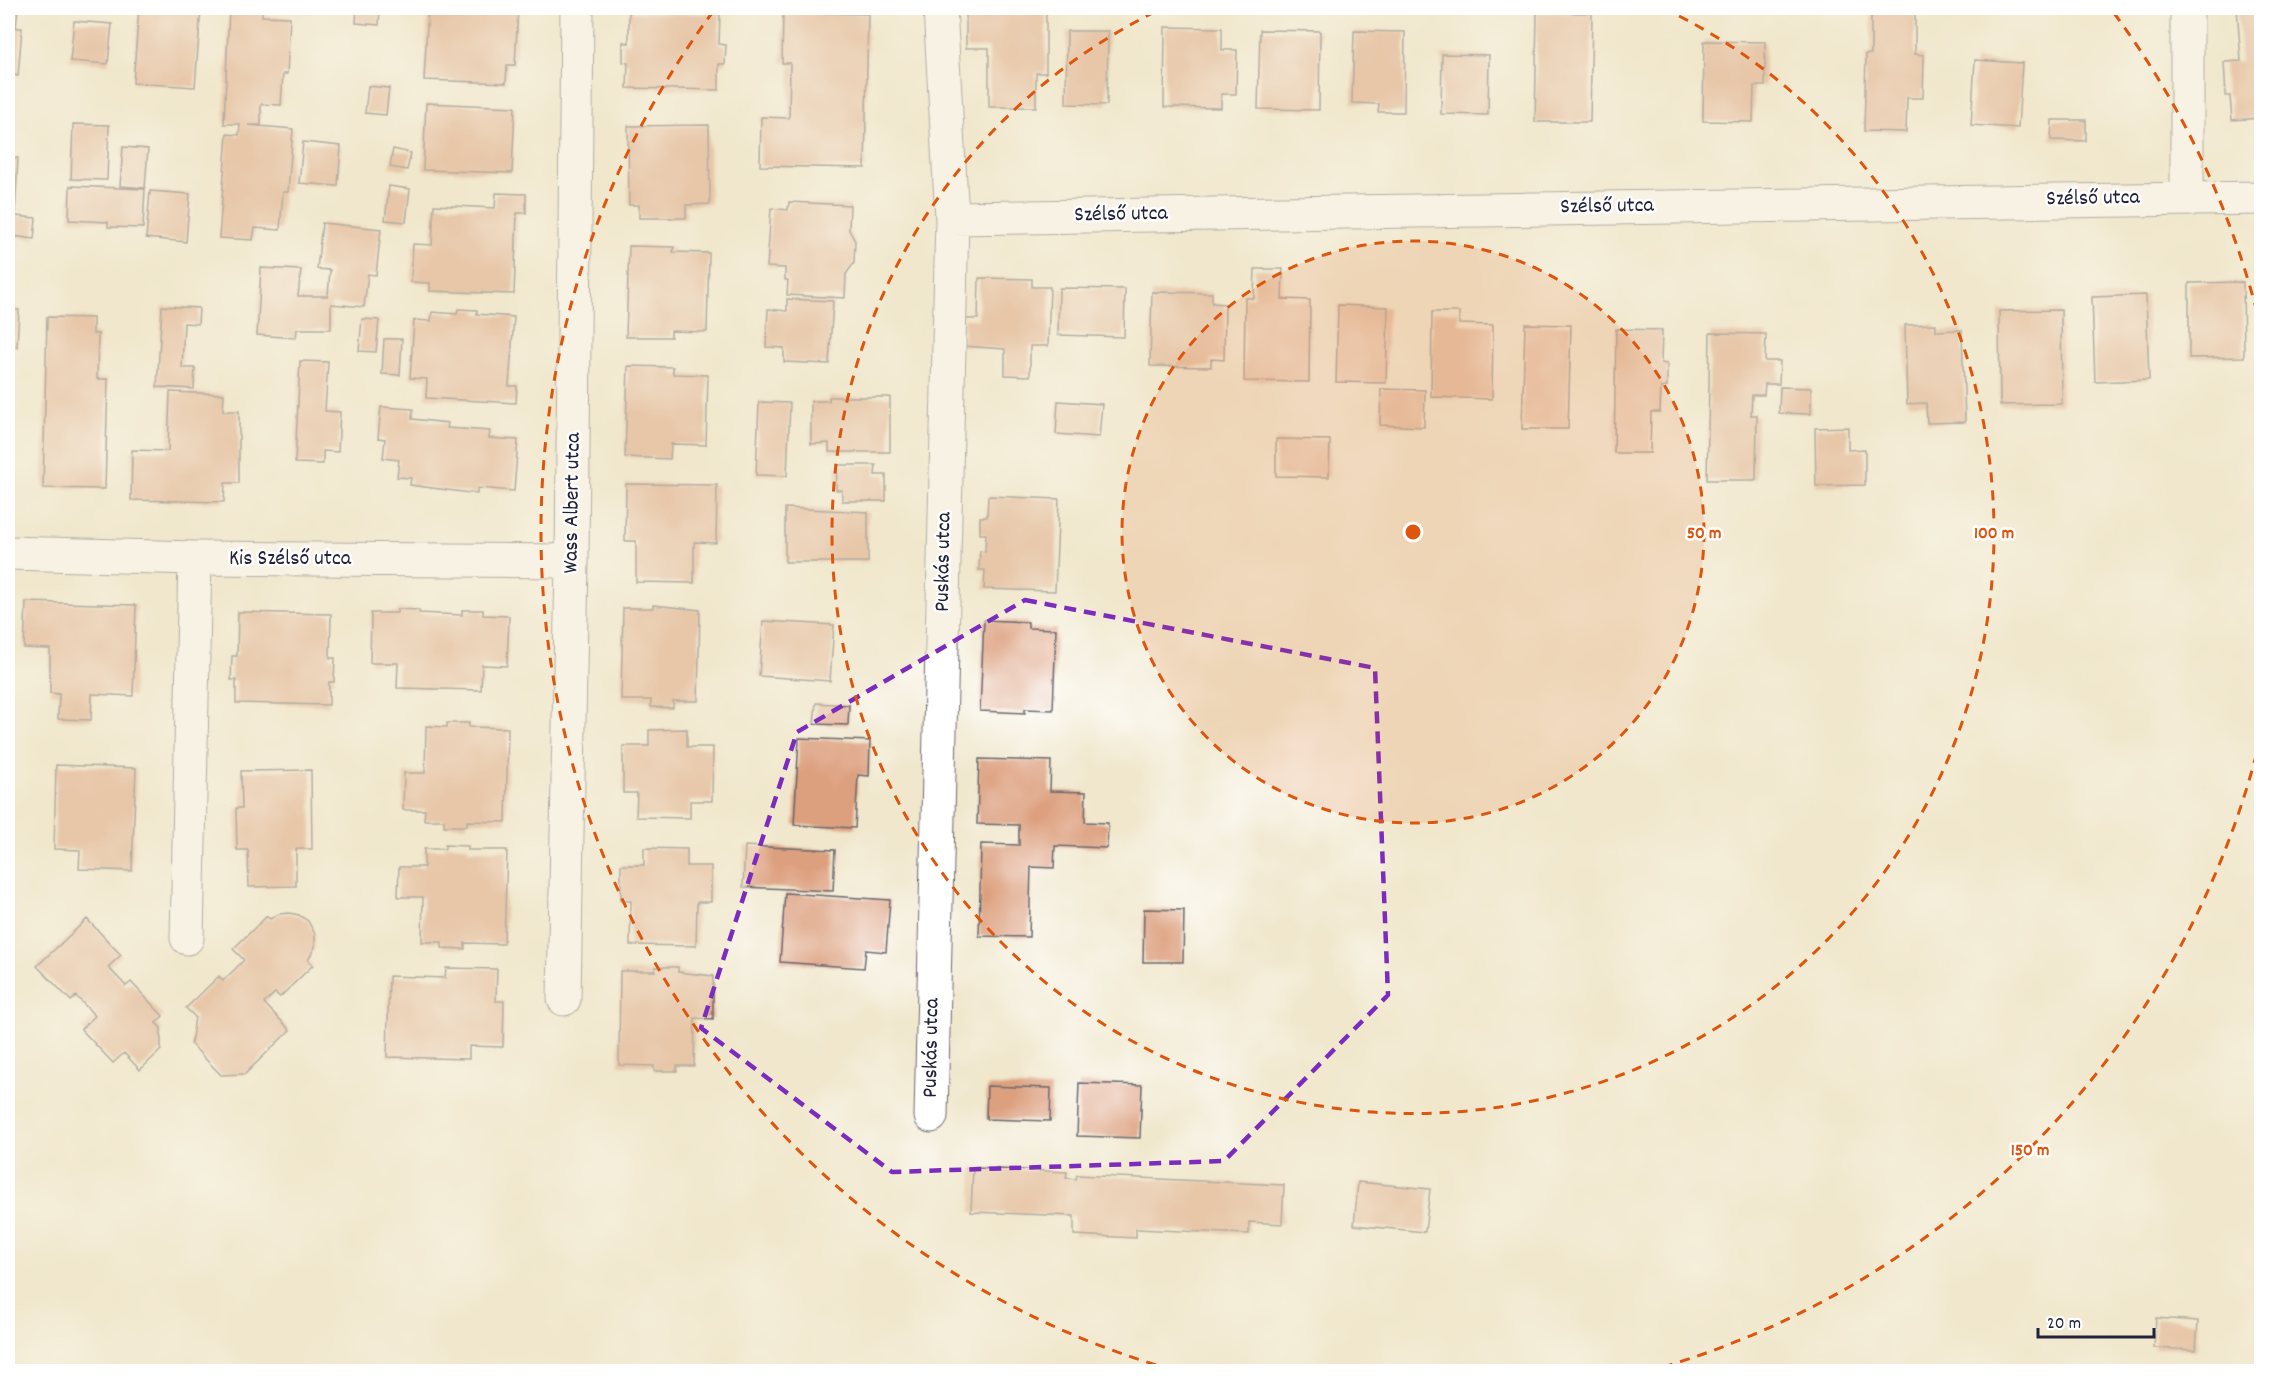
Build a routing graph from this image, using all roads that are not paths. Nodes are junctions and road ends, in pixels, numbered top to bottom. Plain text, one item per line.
1 (578, 8) edge
2 (940, 8) edge
3 (2187, 8) edge
4 (2187, 197) junction
5 (2262, 198) edge
6 (952, 218) junction
7 (8, 553) edge
8 (195, 558) junction
9 (572, 561) junction
10 (187, 938) dead end
11 (564, 999) dead end
12 (931, 1116) dead end

1 - 9 street, Wass Albert utca
2 - 6 street, Puskás utca
3 - 4 street
4 - 5 street, Szélső utca
4 - 6 street, Szélső utca
6 - 12 street, Puskás utca
7 - 8 street, Kis Szélső utca
8 - 9 street, Kis Szélső utca
8 - 10 street
9 - 11 street, Wass Albert utca

